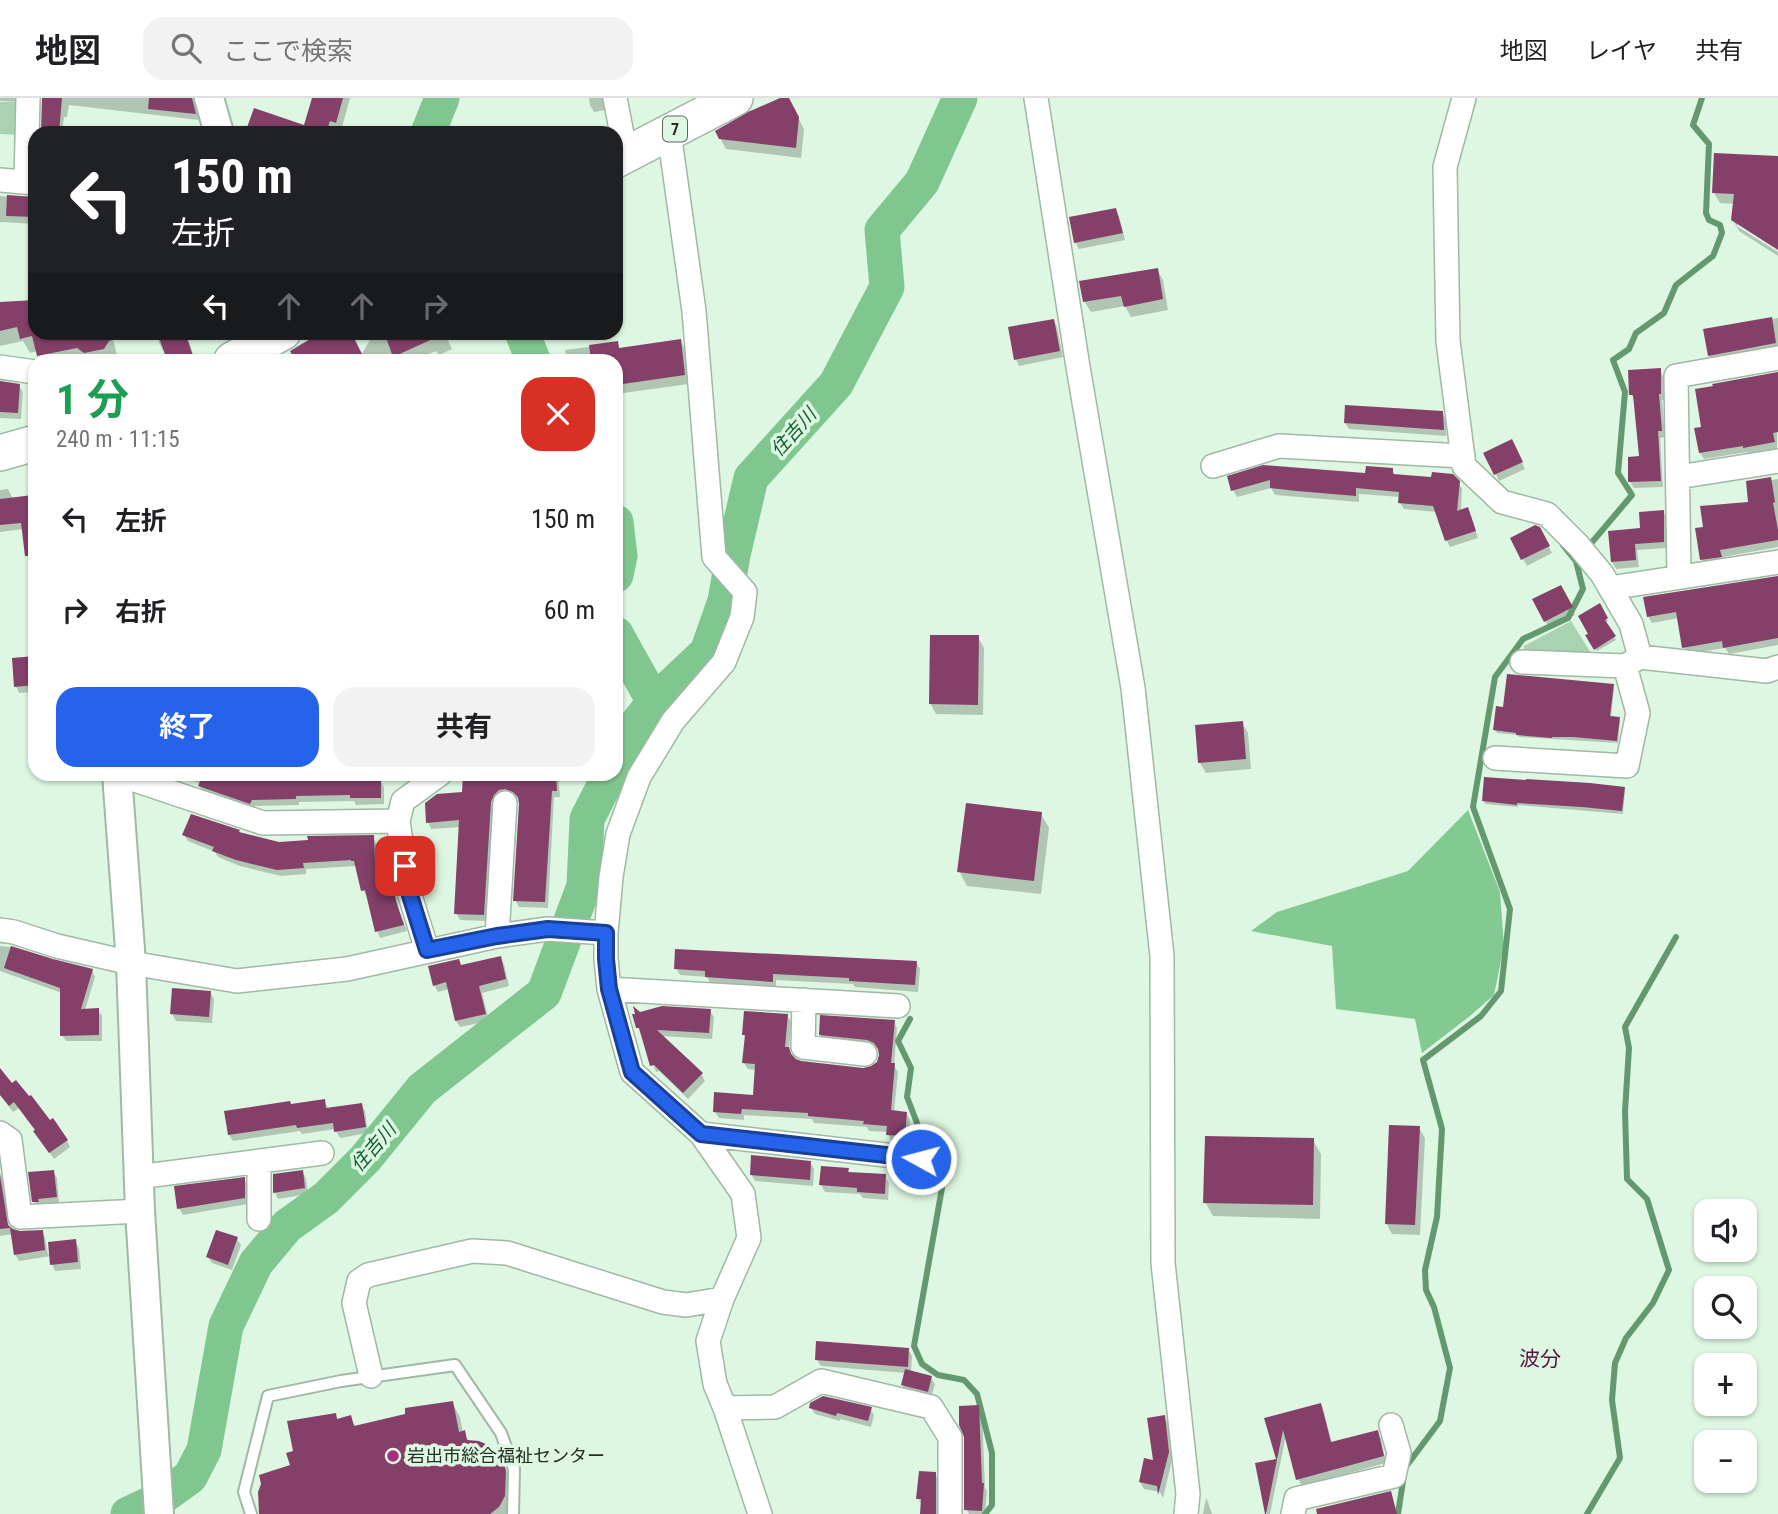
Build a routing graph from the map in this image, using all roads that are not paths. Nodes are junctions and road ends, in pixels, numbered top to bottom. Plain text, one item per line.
1 (28, 98) edge
2 (209, 98) edge
3 (615, 98) edge
4 (734, 98) edge
5 (1036, 98) edge
6 (1464, 98) edge
7 (29, 126) edge
8 (217, 126) edge
9 (618, 126) edge
10 (668, 132) junction
11 (623, 156) edge
12 (0, 180) edge
13 (28, 182) edge
14 (267, 340) edge
15 (243, 354) edge
16 (1778, 358) edge
17 (0, 367) edge
18 (28, 371) edge
19 (28, 445) edge
20 (0, 453) edge
21 (1463, 456) junction
22 (1778, 461) edge
23 (1213, 467) dead end
24 (1678, 477) junction
25 (1778, 562) edge
26 (1679, 577) junction
27 (1610, 588) junction
28 (1632, 661) junction
29 (1522, 662) dead end
30 (1778, 667) edge
31 (1494, 758) dead end
32 (118, 781) edge
33 (138, 781) edge
34 (430, 781) edge
35 (505, 803) dead end
36 (398, 821) junction
37 (0, 930) edge
38 (595, 932) junction
39 (497, 936) junction
40 (427, 950) junction
41 (131, 963) junction
42 (609, 989) junction
43 (804, 1000) junction
44 (898, 1006) dead end
45 (865, 1054) dead end
46 (0, 1133) edge
47 (701, 1134) junction
48 (323, 1153) dead end
49 (921, 1159) dead end
50 (258, 1161) junction
51 (138, 1177) junction
52 (140, 1211) junction
53 (260, 1219) dead end
54 (722, 1299) junction
55 (371, 1376) junction
56 (725, 1408) junction
57 (1391, 1425) dead end
58 (159, 1514) edge
59 (251, 1514) edge
60 (513, 1514) edge
61 (760, 1514) edge
62 (950, 1514) edge
63 (1186, 1514) edge
64 (1293, 1514) edge

1 - 7 street
2 - 8 street
3 - 9 street
4 - 10 main road, 7
5 - 63 street
6 - 21 street
10 - 11 main road, 7
10 - 38 street
12 - 13 street
14 - 15 main road
16 - 24 street
17 - 18 street
19 - 20 main road
21 - 23 street
21 - 27 street
22 - 24 street
24 - 26 street
25 - 26 street
26 - 27 street
27 - 28 street
28 - 29 street
28 - 30 street
28 - 31 street
32 - 41 street
33 - 36 street
34 - 36 street
35 - 39 street
36 - 40 street
37 - 41 street
38 - 39 street
38 - 42 street
39 - 40 street
40 - 41 street
41 - 51 street
42 - 43 street
42 - 47 street
43 - 44 street
43 - 45 street
46 - 52 street
47 - 49 street
47 - 54 street
48 - 50 street
50 - 51 street
50 - 53 street
51 - 52 street
52 - 58 street
54 - 55 street
54 - 56 street
55 - 59 lane
55 - 60 lane
56 - 61 street
56 - 62 street
57 - 64 street

